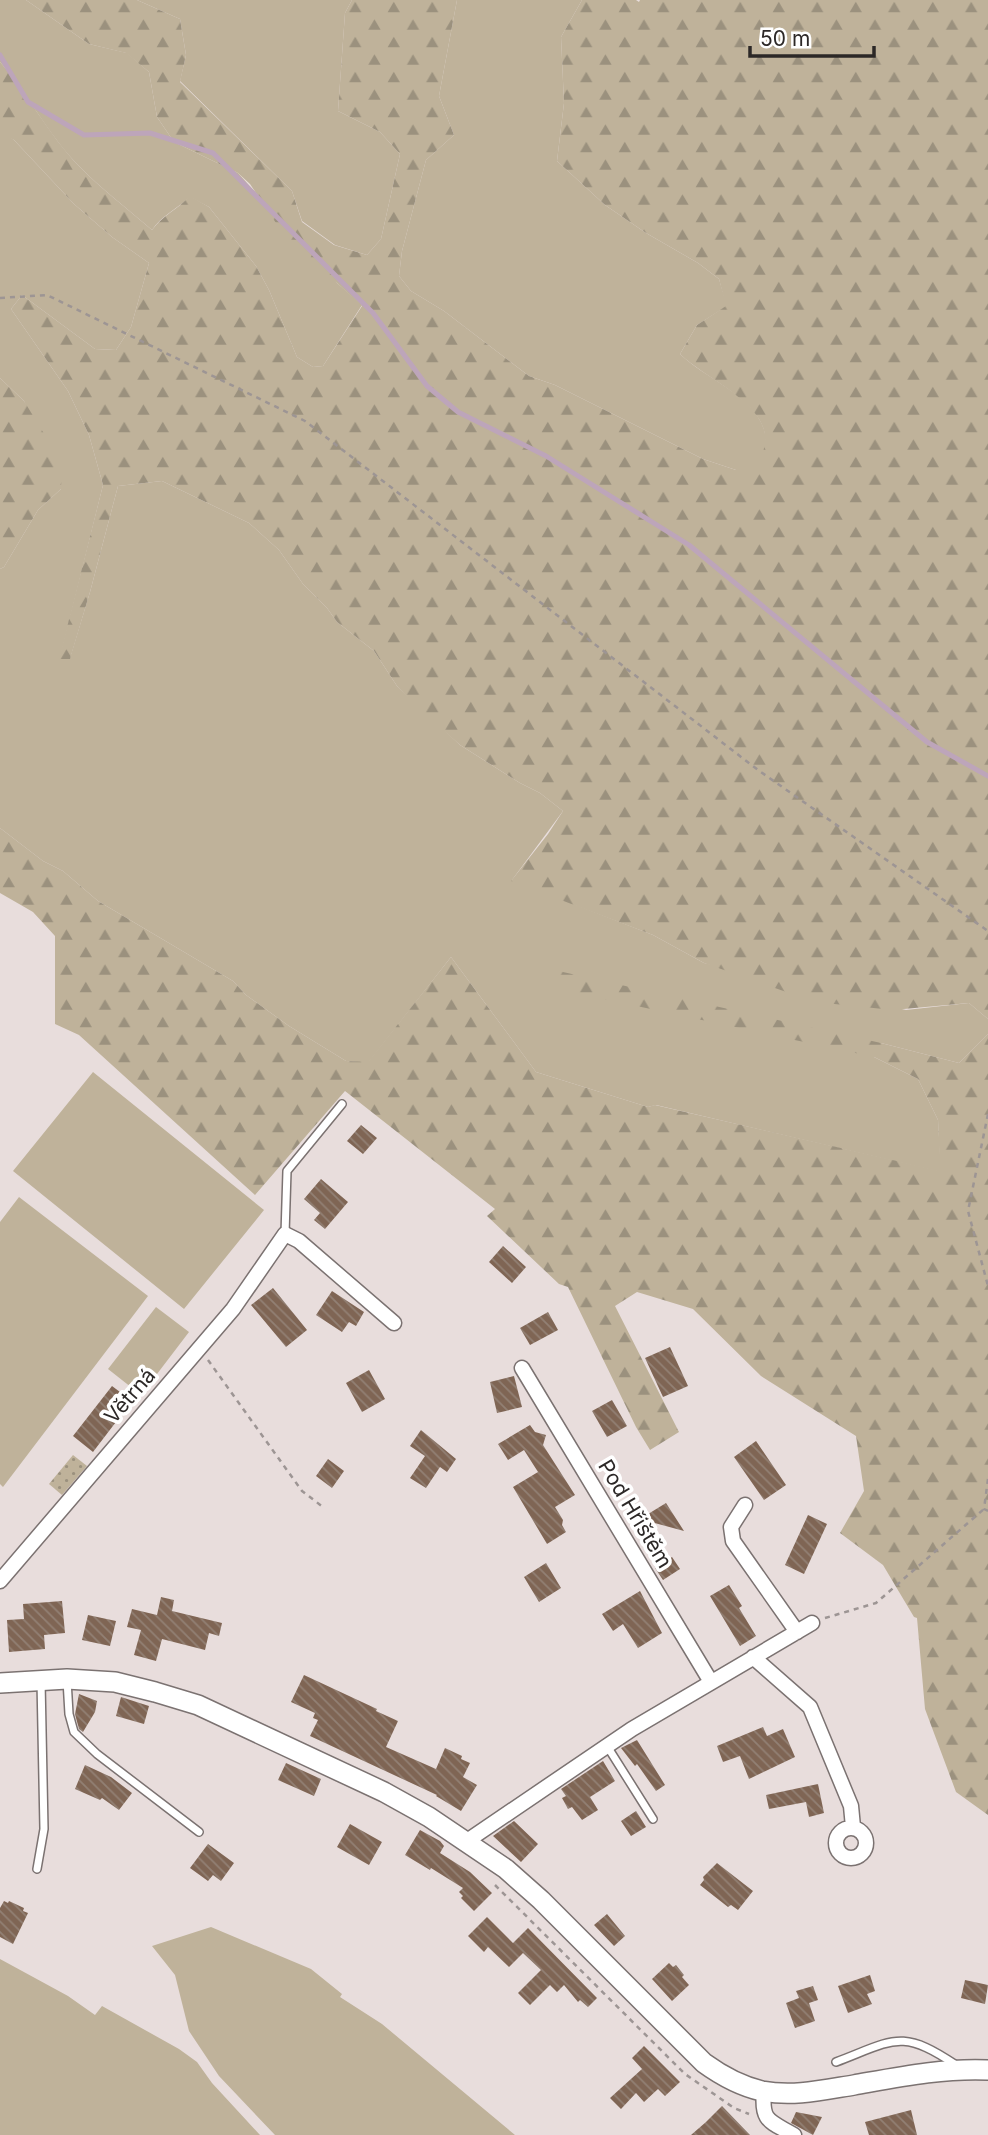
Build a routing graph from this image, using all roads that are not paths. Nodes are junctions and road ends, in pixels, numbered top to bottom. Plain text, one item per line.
1 (342, 1104) dead end
2 (285, 1234) junction
3 (394, 1323) dead end
4 (522, 1368) dead end
5 (745, 1505) dead end
6 (0, 1581) edge
7 (812, 1623) road end
8 (797, 1632) junction
9 (753, 1657) junction
10 (67, 1679) junction
11 (41, 1680) junction
12 (711, 1682) junction
13 (0, 1683) edge
14 (607, 1746) junction
15 (653, 1819) dead end
16 (853, 1827) dead end
17 (199, 1832) dead end
18 (467, 1842) junction
19 (37, 1870) dead end
20 (836, 2062) dead end
21 (963, 2069) junction
22 (988, 2070) edge
23 (764, 2092) junction
24 (794, 2135) edge

1 - 2 lane
2 - 3 street
2 - 6 street, Větrná
4 - 12 street, Pod Hřištěm
5 - 8 street
7 - 8 street
8 - 9 street
9 - 12 street
9 - 16 street
10 - 11 street
10 - 17 lane
10 - 18 street
11 - 13 street
11 - 19 lane
12 - 14 street
14 - 15 lane
14 - 18 street
18 - 23 street
20 - 21 lane
21 - 22 street
21 - 23 street
23 - 24 street

